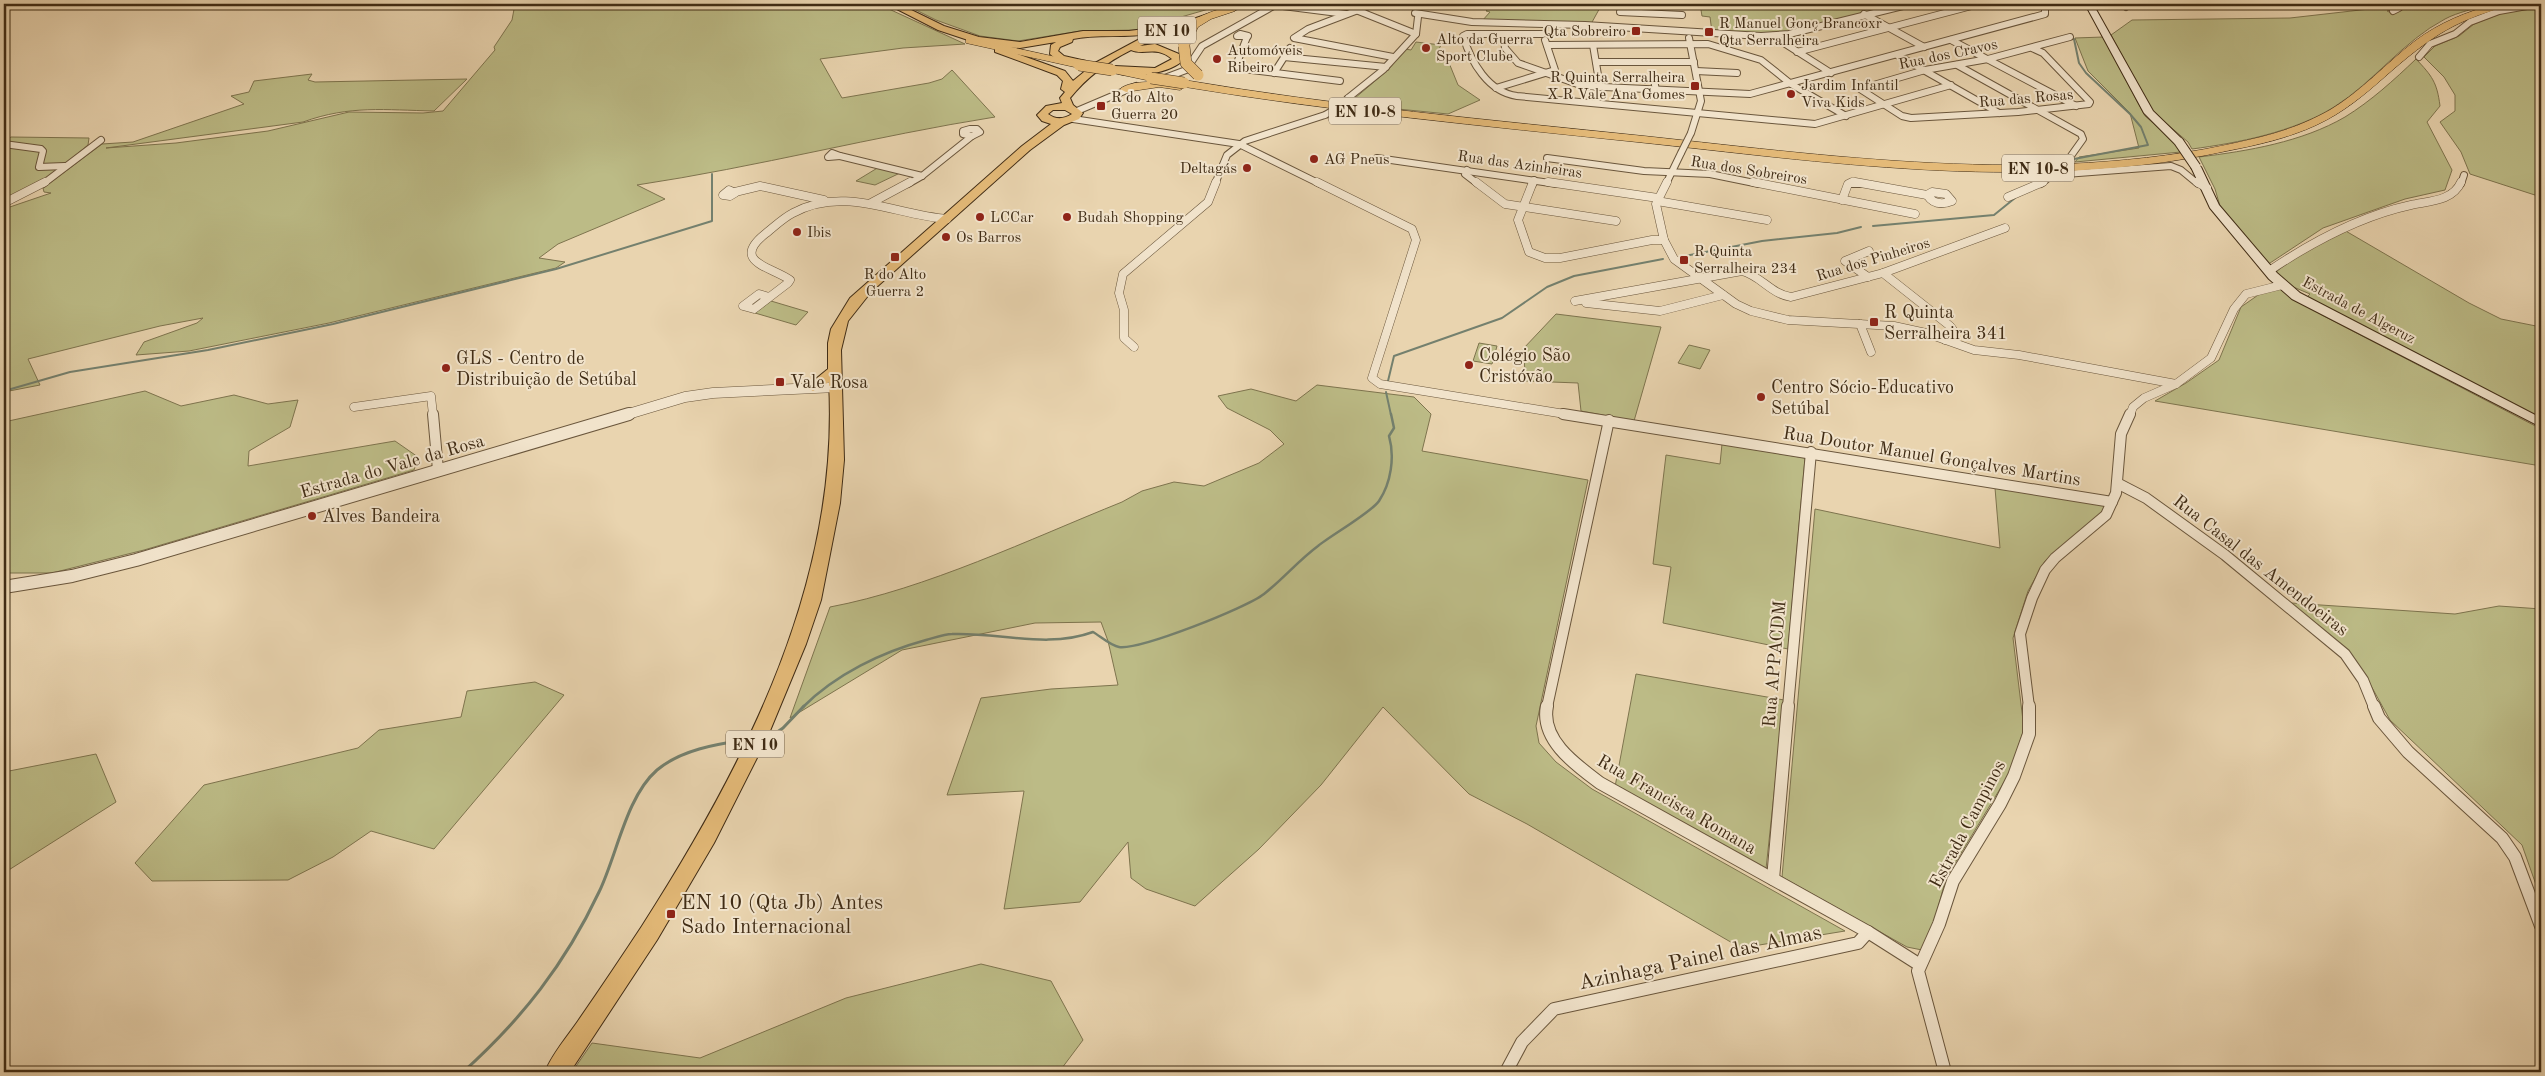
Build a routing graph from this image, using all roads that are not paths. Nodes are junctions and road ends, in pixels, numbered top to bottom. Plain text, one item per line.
1 (4, 4) edge
2 (9, 4) edge
3 (892, 4) edge
4 (1247, 4) edge
5 (1276, 4) edge
6 (1374, 4) edge
7 (1411, 4) edge
8 (1911, 4) edge
9 (1979, 4) edge
10 (2045, 4) edge
11 (2089, 4) edge
12 (2398, 4) edge
13 (2404, 4) edge
14 (2505, 4) edge
15 (2538, 4) edge
16 (1234, 6) edge
17 (2394, 7) edge
18 (1356, 10) junction
19 (1347, 14) junction
20 (1864, 14) junction
21 (1419, 15) junction
22 (1682, 15) dead end
23 (1176, 23) junction
24 (1539, 24) junction
25 (1609, 27) junction
26 (1234, 28) junction
27 (1889, 28) junction
28 (1688, 32) junction
29 (1416, 34) junction
30 (1503, 34) junction
31 (1543, 34) junction
32 (1773, 36) junction
33 (2070, 37) dead end
34 (972, 40) junction
35 (1951, 40) junction
36 (1690, 44) junction
37 (1547, 45) junction
38 (1593, 45) junction
39 (1924, 47) junction
40 (1290, 48) dead end
41 (2032, 48) junction
42 (1797, 52) junction
43 (1897, 55) junction
44 (1393, 57) junction
45 (2419, 57) dead end
46 (1284, 58) junction
47 (1988, 60) junction
48 (1596, 62) junction
49 (1694, 62) junction
50 (1081, 64) junction
51 (1109, 65) junction
52 (1957, 65) junction
53 (1386, 67) junction
54 (1925, 70) junction
55 (1696, 71) junction
56 (1274, 73) junction
57 (1547, 73) junction
58 (1832, 73) junction
59 (1738, 74) dead end
60 (1340, 80) dead end
61 (1645, 80) dead end
62 (1184, 82) junction
63 (1791, 84) junction
64 (1951, 85) junction
65 (1600, 87) junction
66 (1496, 88) junction
67 (1126, 89) junction
68 (1066, 90) junction
69 (1656, 90) junction
70 (1701, 92) junction
71 (1253, 93) junction
72 (1279, 99) junction
73 (1884, 105) junction
74 (2076, 106) junction
75 (1055, 107) junction
76 (2038, 110) junction
77 (1698, 113) junction
78 (2000, 113) junction
79 (1070, 114) junction
80 (1846, 116) junction
81 (1046, 119) junction
82 (1531, 128) junction
83 (972, 136) dead end
84 (100, 140) dead end
85 (4, 144) edge
86 (1239, 144) junction
87 (840, 156) dead end
88 (1377, 158) dead end
89 (1548, 158) dead end
90 (2068, 160) dead end
91 (67, 166) junction
92 (1467, 170) junction
93 (1671, 172) junction
94 (995, 175) junction
95 (2464, 175) dead end
96 (922, 176) junction
97 (1534, 180) junction
98 (2207, 188) junction
99 (735, 192) dead end
100 (1927, 195) dead end
101 (2008, 198) dead end
102 (1657, 200) junction
103 (1842, 200) junction
104 (830, 202) junction
105 (4, 203) edge
106 (871, 203) junction
107 (961, 206) junction
108 (1523, 208) junction
109 (1915, 214) dead end
110 (947, 219) joint
111 (933, 220) junction
112 (1767, 220) dead end
113 (1616, 221) dead end
114 (2006, 228) dead end
115 (1664, 240) junction
116 (1869, 251) dead end
117 (2269, 271) junction
118 (1883, 273) junction
119 (1868, 277) junction
120 (1701, 278) junction
121 (2282, 285) junction
122 (1723, 296) junction
123 (769, 297) dead end
124 (1860, 324) junction
125 (1945, 340) junction
126 (1134, 347) dead end
127 (1871, 352) dead end
128 (835, 370) junction
129 (2139, 377) junction
130 (2176, 384) junction
131 (813, 389) junction
132 (836, 395) junction
133 (2152, 395) junction
134 (354, 407) dead end
135 (1609, 420) junction
136 (2541, 423) edge
137 (1811, 452) junction
138 (438, 470) junction
139 (2118, 483) junction
140 (2112, 502) junction
141 (4, 588) edge
142 (1772, 879) junction
143 (2541, 926) edge
144 (1868, 932) junction
145 (1920, 965) junction
146 (556, 1072) edge
147 (1506, 1072) edge
148 (1945, 1072) edge

1 - 2 street
3 - 34 main road, EN 10-8
4 - 16 main road, EN 10
5 - 19 street
5 - 26 street
6 - 18 street
7 - 21 street
8 - 20 street
9 - 27 street
10 - 35 street
11 - 98 main road, Estrada de Algeruz, bridge
12 - 13 street
12 - 17 street
14 - 82 highway, EN 10-8
15 - 45 street
16 - 23 main road, EN 10
16 - 51 main road, EN 10
16 - 71 highway, bridge
18 - 19 street
18 - 29 street
19 - 44 street
20 - 27 street
20 - 32 street
21 - 24 street
21 - 29 street
22 - 25 street
23 - 34 main road
23 - 51 main road, EN 10
24 - 25 street
24 - 31 street
25 - 28 street
26 - 56 street
26 - 67 street
27 - 39 street
27 - 42 street
28 - 32 street
28 - 36 street
29 - 44 street
30 - 31 street
30 - 57 street
30 - 66 street
31 - 37 street
32 - 42 street
33 - 41 street, Rua dos Cravos
34 - 50 highway, EN 10-8
34 - 68 main road
35 - 39 street
35 - 47 street
36 - 38 street
36 - 49 street
36 - 63 street
37 - 38 street
37 - 57 street
38 - 48 street
39 - 43 street
40 - 46 street
41 - 47 street, Rua dos Cravos
41 - 74 street, Rua das Rosas
42 - 58 street
43 - 54 street
43 - 58 street
44 - 53 street
46 - 53 street
46 - 56 street
47 - 52 street, Rua dos Cravos
47 - 74 street
48 - 49 street
48 - 65 street
49 - 55 street
50 - 51 highway, EN 10-8, bridge
50 - 51 main road
51 - 51 main road
51 - 62 highway, EN 10-8, bridge
51 - 68 main road, EN 10
51 - 79 main road, EN 10
52 - 54 street, Rua dos Cravos
52 - 76 street
53 - 86 street, bridge
54 - 64 street
54 - 73 street, Rua dos Cravos
55 - 59 street
55 - 70 street
56 - 60 street
57 - 65 street
57 - 66 street
58 - 63 street
61 - 69 street
62 - 71 highway, EN 10-8
62 - 72 highway, EN 10-8
63 - 70 street
63 - 80 street
64 - 73 street
64 - 78 street
65 - 69 street
66 - 77 street
67 - 72 highway
67 - 79 street
68 - 75 main road, EN 10
69 - 70 street
70 - 77 street
71 - 82 highway, EN 10-8
72 - 82 highway, EN 10-8
73 - 78 street, Rua das Rosas
73 - 80 street
74 - 76 street, Rua das Rosas
75 - 79 main road
75 - 81 main road
76 - 78 street, Rua das Rosas
76 - 90 street
77 - 80 street
77 - 93 street, bridge
79 - 81 main road
79 - 86 street, Rua Doutor Manuel Gonçalves Martins
79 - 94 main road, EN 10
81 - 94 main road, EN 10
83 - 96 street
84 - 91 street
85 - 91 street
86 - 126 street
86 - 135 street, Rua Doutor Manuel Gonçalves Martins
87 - 96 street
88 - 92 street, Rua das Azinheiras
89 - 93 street, Rua dos Sobreiros
91 - 105 street
92 - 97 street, Rua das Azinheiras
92 - 108 street
93 - 102 street
93 - 103 street, Rua dos Sobreiros
94 - 107 main road, EN 10
95 - 117 street
96 - 106 street
97 - 102 street, Rua das Azinheiras
97 - 108 street
98 - 101 street
98 - 117 main road, Estrada de Algeruz
99 - 104 street
100 - 103 street
102 - 112 street, Rua das Azinheiras
102 - 115 street
103 - 109 street, Rua dos Sobreiros
104 - 106 street
104 - 123 street
106 - 111 street
107 - 110 main road, EN 10
107 - 111 main road
108 - 113 street
108 - 115 street
110 - 111 main road, EN 10
111 - 128 main road, EN 10
114 - 118 street, Rua dos Pinheiros
115 - 120 street
116 - 119 street
117 - 121 main road, Estrada de Algeruz
118 - 119 street, Rua dos Pinheiros
118 - 125 street
119 - 120 street, Rua dos Pinheiros
120 - 122 street
120 - 122 street, Rua dos Pinheiros
121 - 130 street, Estrada Campinos
121 - 136 main road, Estrada de Algeruz
122 - 124 street
124 - 125 street
124 - 127 street
125 - 129 street
128 - 131 main road
128 - 132 main road, EN 10
129 - 130 street
129 - 133 street
130 - 133 street, Estrada Campinos
131 - 132 main road
131 - 138 street, Estrada do Vale da Rosa
132 - 146 main road, EN 10
133 - 139 street, Estrada Campinos
134 - 138 street
135 - 137 street, Rua Doutor Manuel Gonçalves Martins
135 - 142 street, Rua Francisca Romana
137 - 140 street, Rua Doutor Manuel Gonçalves Martins
137 - 142 street, Rua APPACDM
138 - 141 street, Estrada do Vale da Rosa
139 - 140 street, Estrada Campinos
139 - 143 street, Rua Casal das Amendoeiras
140 - 145 street, Estrada Campinos
142 - 144 street, Rua Francisca Romana
144 - 145 street
144 - 147 street, Azinhaga Painel das Almas
145 - 148 street, Estrada Campinos

